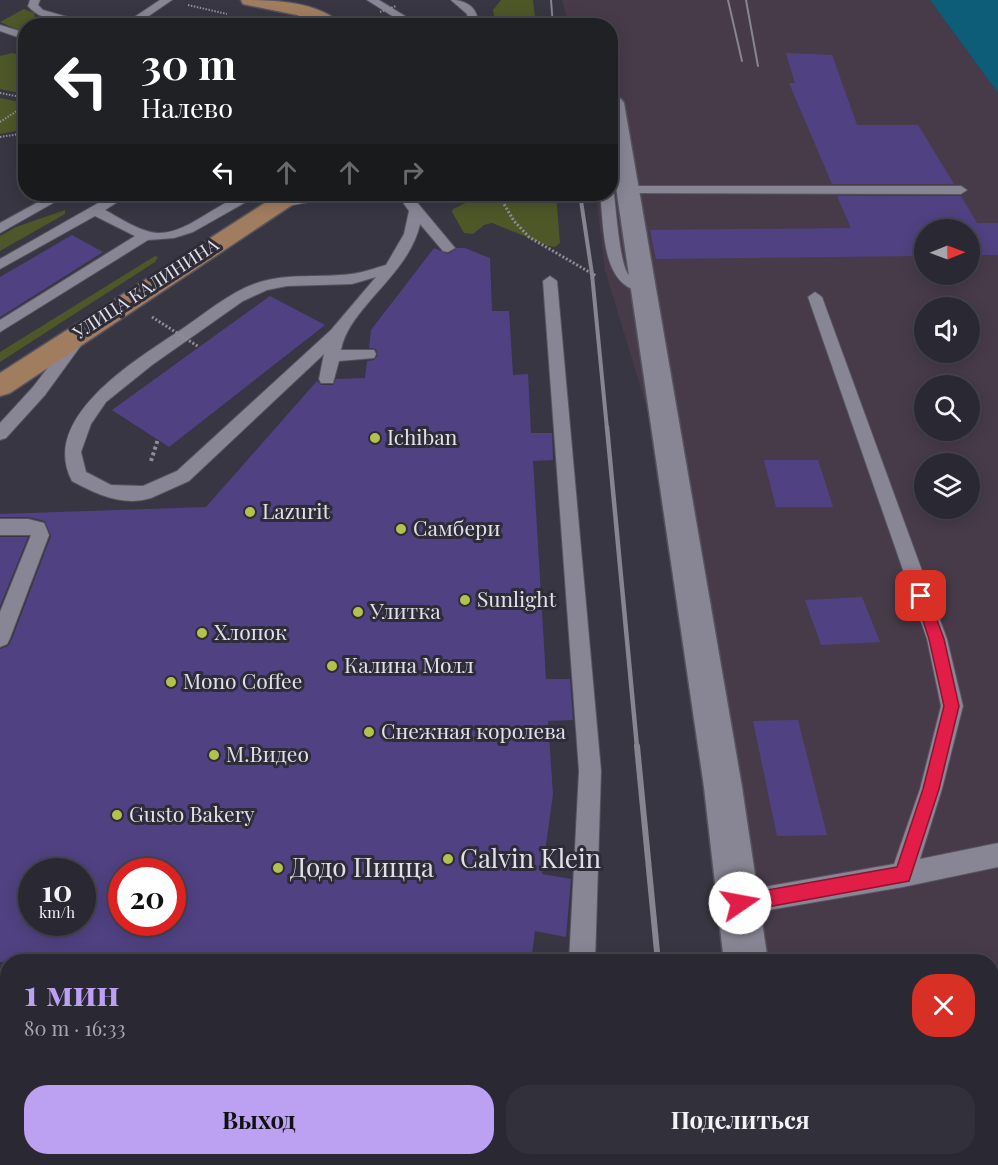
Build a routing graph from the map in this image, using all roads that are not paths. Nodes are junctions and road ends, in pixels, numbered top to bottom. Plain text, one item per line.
1 (35, 0) edge
2 (166, 0) edge
3 (249, 0) edge
4 (372, 0) edge
5 (462, 2) edge
6 (305, 5) edge
7 (63, 18) edge
8 (138, 18) edge
9 (323, 18) edge
10 (409, 18) edge
11 (474, 18) edge
12 (0, 29) edge
13 (18, 35) edge
14 (961, 190) dead end
15 (618, 192) edge
16 (50, 201) edge
17 (111, 201) edge
18 (240, 201) edge
19 (282, 201) edge
20 (409, 201) edge
21 (95, 210) junction
22 (416, 211) junction
23 (0, 229) edge
24 (145, 236) junction
25 (448, 248) dead end
26 (0, 265) edge
27 (391, 268) junction
28 (550, 281) dead end
29 (815, 297) dead end
30 (0, 327) edge
31 (86, 327) junction
32 (336, 334) junction
33 (368, 354) dead end
34 (332, 356) junction
35 (327, 379) dead end
36 (0, 386) edge
37 (0, 434) edge
38 (0, 527) edge
39 (0, 638) edge
40 (998, 855) edge
41 (903, 874) junction
42 (740, 903) junction
43 (582, 954) edge
44 (745, 954) edge

1 - 7 lane
2 - 8 lane
3 - 6 main road
4 - 10 lane
5 - 11 lane
6 - 9 main road
12 - 13 lane
14 - 15 lane
15 - 42 street
16 - 23 lane
17 - 21 lane
18 - 24 lane
19 - 31 main road, УЛИЦА КАЛИНИНА
20 - 22 lane
21 - 24 lane
21 - 26 lane
22 - 25 lane
22 - 27 lane
24 - 30 lane
27 - 32 lane
27 - 32 lane
28 - 43 lane
29 - 41 lane
31 - 36 main road, УЛИЦА КАЛИНИНА
31 - 37 lane
32 - 34 lane
33 - 34 lane
34 - 35 lane
38 - 39 lane
40 - 41 lane
41 - 42 lane
42 - 44 street

